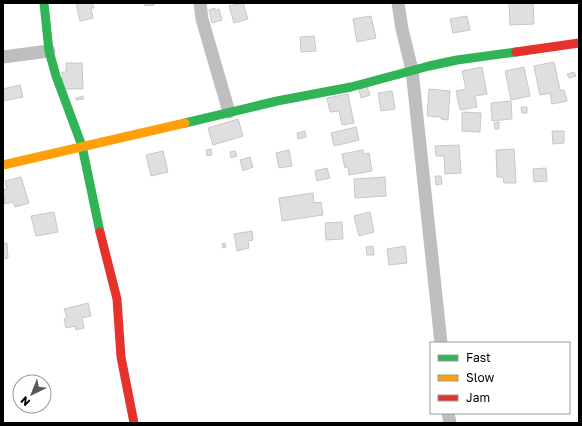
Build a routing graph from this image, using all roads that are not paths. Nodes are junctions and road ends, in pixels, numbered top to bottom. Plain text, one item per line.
1 (44, 3) edge
2 (200, 3) edge
3 (398, 3) edge
4 (579, 43) edge
5 (49, 51) junction
6 (3, 57) edge
7 (412, 70) junction
8 (229, 112) junction
9 (82, 146) junction
10 (3, 165) edge
11 (441, 342) edge
12 (134, 423) edge

1 - 5 street
2 - 8 street
3 - 7 street
4 - 7 street
5 - 6 street
5 - 9 street
7 - 8 street
7 - 11 street
8 - 9 street
9 - 10 street
9 - 12 street

